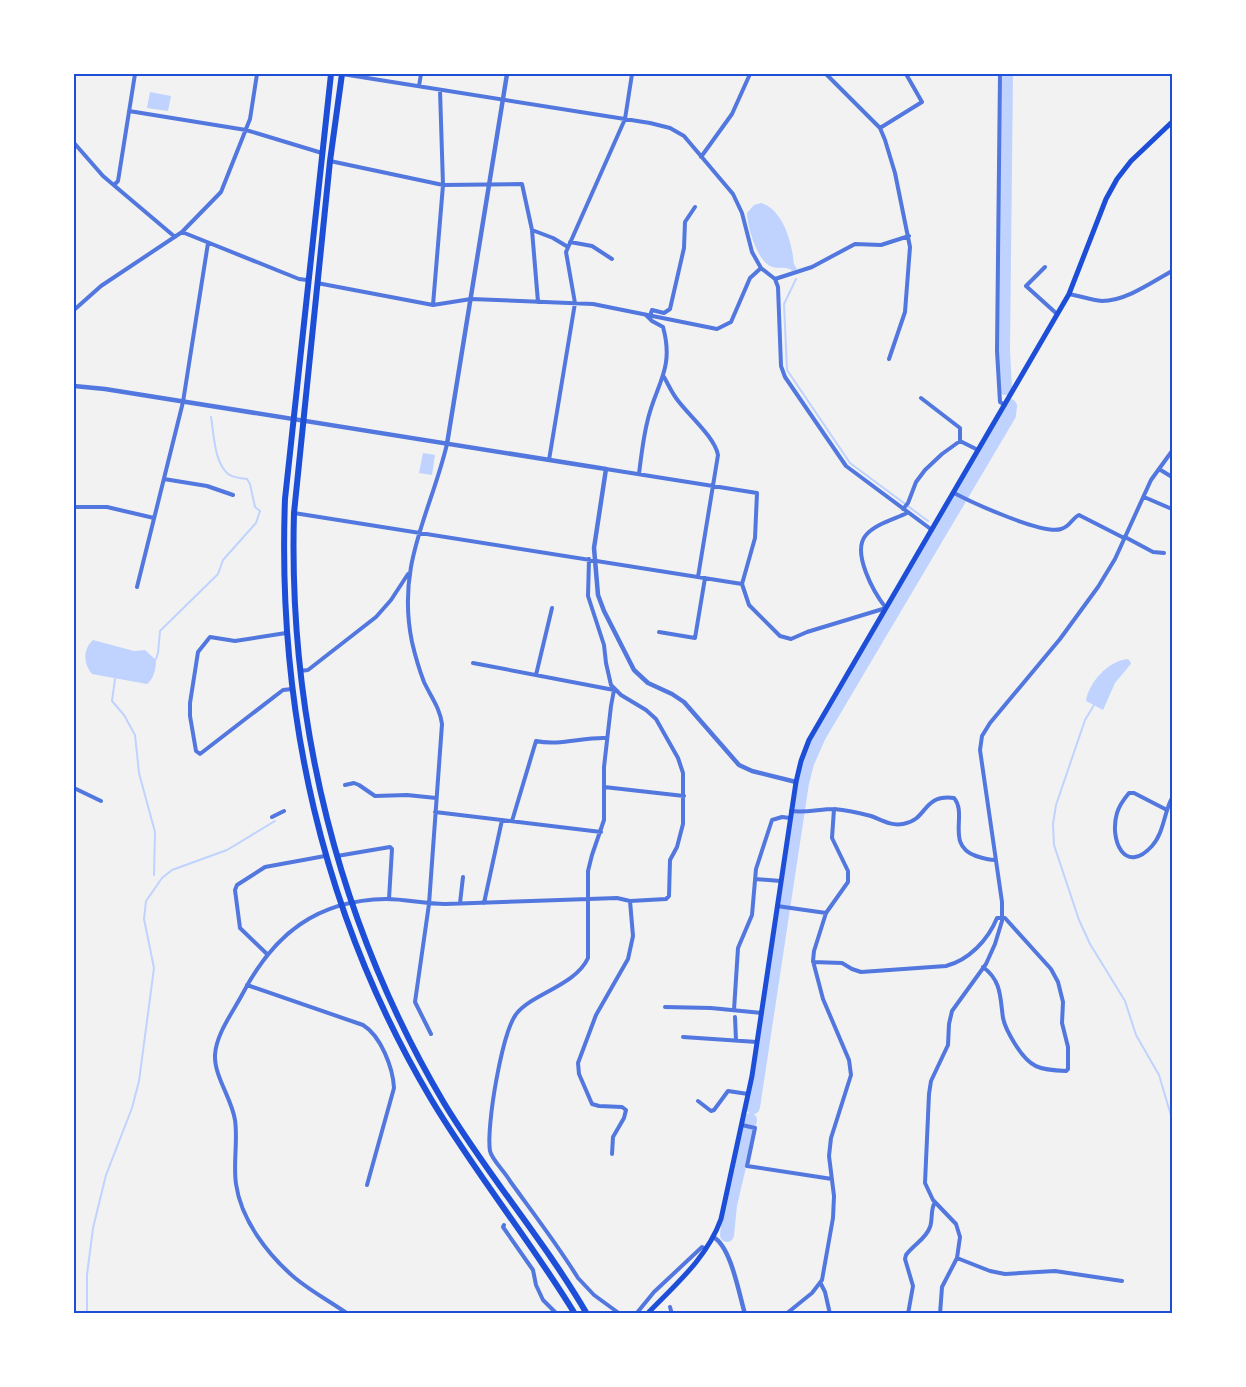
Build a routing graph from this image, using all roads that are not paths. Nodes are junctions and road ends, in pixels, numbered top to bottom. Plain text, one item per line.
1 (135, 74) edge
2 (258, 74) edge
3 (331, 74) edge
4 (342, 74) edge
5 (421, 74) edge
6 (507, 74) edge
7 (632, 74) edge
8 (750, 74) edge
9 (826, 74) edge
10 (906, 74) edge
11 (1000, 74) edge
12 (419, 86) junction
13 (441, 90) junction
14 (503, 99) junction
15 (129, 111) junction
16 (625, 119) junction
17 (1173, 122) edge
18 (880, 128) junction
19 (246, 130) junction
20 (74, 146) edge
21 (322, 153) junction
22 (701, 157) junction
23 (330, 161) junction
24 (114, 185) junction
25 (443, 185) junction
26 (489, 185) junction
27 (695, 207) dead end
28 (532, 230) junction
29 (182, 232) junction
30 (909, 236) junction
31 (175, 237) junction
32 (208, 243) junction
33 (569, 245) junction
34 (612, 259) dead end
35 (1044, 267) dead end
36 (761, 268) junction
37 (1173, 271) edge
38 (775, 279) junction
39 (307, 280) junction
40 (318, 283) junction
41 (1069, 294) junction
42 (471, 299) junction
43 (538, 302) junction
44 (575, 303) junction
45 (433, 305) junction
46 (74, 309) edge
47 (648, 315) junction
48 (1058, 315) junction
49 (889, 359) dead end
50 (664, 377) junction
51 (74, 386) edge
52 (921, 398) dead end
53 (183, 402) junction
54 (1005, 405) junction
55 (292, 419) junction
56 (302, 421) junction
57 (960, 441) junction
58 (447, 444) junction
59 (978, 450) junction
60 (1173, 451) edge
61 (549, 460) junction
62 (606, 469) junction
63 (1159, 469) junction
64 (639, 474) junction
65 (1173, 477) edge
66 (164, 479) junction
67 (713, 486) junction
68 (955, 494) junction
69 (232, 495) dead end
70 (1144, 497) junction
71 (74, 507) edge
72 (906, 508) junction
73 (1173, 509) edge
74 (294, 513) junction
75 (154, 518) junction
76 (932, 530) junction
77 (418, 532) junction
78 (1125, 538) junction
79 (1164, 553) dead end
80 (591, 560) junction
81 (409, 571) junction
82 (698, 577) junction
83 (705, 578) junction
84 (742, 584) junction
85 (137, 588) dead end
86 (552, 608) dead end
87 (886, 608) junction
88 (658, 632) dead end
89 (286, 633) junction
90 (473, 663) dead end
91 (299, 671) junction
92 (537, 675) junction
93 (292, 689) junction
94 (614, 690) junction
95 (607, 738) junction
96 (796, 782) junction
97 (345, 785) dead end
98 (604, 787) junction
99 (74, 788) edge
100 (684, 796) junction
101 (436, 798) junction
102 (1173, 798) edge
103 (102, 801) dead end
104 (834, 809) junction
105 (1167, 810) junction
106 (284, 811) dead end
107 (795, 811) junction
108 (435, 812) junction
109 (273, 817) dead end
110 (790, 818) junction
111 (502, 820) junction
112 (512, 821) junction
113 (601, 833) junction
114 (325, 856) junction
115 (337, 856) junction
116 (995, 860) junction
117 (463, 877) dead end
118 (755, 879) junction
119 (781, 881) junction
120 (389, 899) junction
121 (588, 899) junction
122 (630, 901) junction
123 (351, 902) junction
124 (460, 903) junction
125 (484, 903) junction
126 (429, 904) junction
127 (341, 905) junction
128 (782, 906) junction
129 (826, 913) junction
130 (1002, 918) junction
131 (267, 954) junction
132 (813, 962) junction
133 (983, 967) junction
134 (248, 985) junction
135 (665, 1007) dead end
136 (734, 1010) junction
137 (762, 1013) junction
138 (735, 1017) dead end
139 (431, 1034) dead end
140 (683, 1037) dead end
141 (736, 1040) junction
142 (757, 1042) junction
143 (749, 1094) junction
144 (698, 1101) dead end
145 (747, 1126) junction
146 (612, 1154) dead end
147 (832, 1179) junction
148 (367, 1185) dead end
149 (935, 1202) junction
150 (504, 1225) dead end
151 (713, 1237) junction
152 (706, 1249) junction
153 (561, 1252) junction
154 (551, 1258) junction
155 (957, 1258) junction
156 (543, 1264) junction
157 (533, 1270) junction
158 (1122, 1281) dead end
159 (820, 1284) junction
160 (670, 1308) dead end
161 (348, 1314) edge
162 (557, 1314) edge
163 (575, 1314) edge
164 (587, 1314) edge
165 (620, 1314) edge
166 (636, 1314) edge
167 (647, 1314) edge
168 (672, 1314) edge
169 (745, 1314) edge
170 (786, 1314) edge
171 (830, 1314) edge
172 (908, 1314) edge
173 (940, 1314) edge

1 - 15 street
2 - 19 street
3 - 21 main road
4 - 12 street
4 - 23 main road
5 - 12 street
6 - 14 street
7 - 16 street
8 - 22 street
9 - 18 street
10 - 18 street
11 - 54 street
12 - 13 street
13 - 14 street
13 - 25 street
14 - 16 street
14 - 26 street
15 - 19 street
15 - 24 street
16 - 22 street
16 - 33 street
17 - 41 main road
18 - 30 street
19 - 21 street
19 - 29 street
20 - 24 street
21 - 39 main road
22 - 36 street
23 - 25 street
23 - 40 main road
24 - 31 street
25 - 26 street
25 - 45 street
26 - 28 street
26 - 42 street
27 - 47 street
28 - 33 street
28 - 43 street
29 - 31 street
29 - 32 street
30 - 38 street
30 - 49 street
31 - 46 street
32 - 39 street
32 - 53 street
33 - 34 street
33 - 44 street
35 - 48 street
36 - 38 street
36 - 47 street
37 - 41 street
38 - 72 street
39 - 55 main road
40 - 45 street
40 - 56 main road
41 - 48 main road
42 - 43 street
42 - 45 street
42 - 58 street
43 - 44 street
44 - 47 street
44 - 61 street
47 - 50 street
48 - 54 main road
50 - 64 street
50 - 67 street
51 - 53 street
52 - 57 street
53 - 55 street
53 - 66 street
54 - 59 main road
55 - 56 street
55 - 89 main road
56 - 58 street
56 - 74 main road
57 - 59 street
57 - 72 street
58 - 61 street
58 - 77 street
59 - 68 main road
60 - 63 street
61 - 62 street
62 - 64 street
62 - 80 street
63 - 65 street
63 - 70 street
64 - 67 street
66 - 69 street
66 - 75 street
67 - 82 street
67 - 84 street
68 - 76 main road
68 - 78 street
70 - 73 street
70 - 78 street
71 - 75 street
72 - 76 street
72 - 87 street
74 - 77 street
74 - 91 main road
75 - 85 street
76 - 87 main road
77 - 80 street
77 - 81 street
78 - 79 street
78 - 116 street
80 - 82 street
80 - 94 street
80 - 96 street
81 - 91 street
81 - 101 street
82 - 83 street
83 - 84 street
83 - 88 street
84 - 87 street
86 - 92 street
87 - 96 main road
89 - 93 main road
89 - 93 street
90 - 92 street
91 - 115 main road
92 - 94 street
93 - 114 main road
94 - 95 street
94 - 100 street
95 - 98 street
95 - 112 street
96 - 107 main road
97 - 101 street
98 - 100 street
98 - 113 street
99 - 103 street
100 - 122 street
101 - 108 street
102 - 105 street
104 - 107 street
104 - 116 street
104 - 129 street
105 - 105 street
106 - 109 street
107 - 110 main road
108 - 111 street
108 - 126 street
110 - 118 street
110 - 119 main road
111 - 112 street
111 - 125 street
112 - 113 street
113 - 121 street
114 - 127 main road
114 - 131 street
115 - 120 street
115 - 123 main road
116 - 130 street
117 - 124 street
118 - 119 street
118 - 136 street
119 - 128 main road
120 - 123 street
120 - 126 street
121 - 122 street
121 - 125 street
121 - 153 street
122 - 146 street
123 - 127 street
123 - 154 main road
124 - 125 street
124 - 126 street
126 - 139 street
127 - 131 street
127 - 156 main road
128 - 129 street
128 - 137 main road
129 - 132 street
130 - 132 street
130 - 133 street
130 - 133 street
131 - 134 street
132 - 147 street
133 - 149 street
134 - 148 street
134 - 161 street
135 - 136 street
136 - 137 street
137 - 142 main road
138 - 141 street
140 - 141 street
141 - 142 street
142 - 143 main road
143 - 144 street
143 - 145 main road
145 - 147 street
145 - 151 main road
147 - 159 street
149 - 155 street
149 - 172 street
150 - 157 street
151 - 152 main road
151 - 169 street
152 - 166 street
152 - 167 main road
153 - 154 street
153 - 165 street
154 - 164 main road
155 - 158 street
155 - 173 street
156 - 157 street
156 - 163 main road
157 - 162 street
159 - 170 street
159 - 171 street
160 - 168 street

